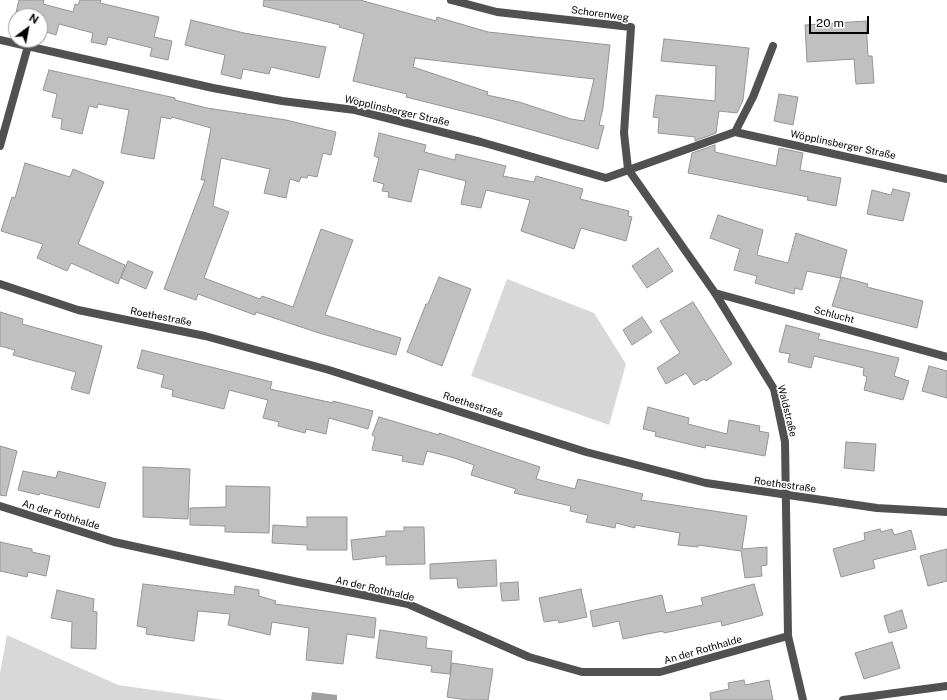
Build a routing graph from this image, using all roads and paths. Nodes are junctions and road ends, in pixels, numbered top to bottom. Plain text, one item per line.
1 (451, 0) edge
2 (773, 46) dead end
3 (27, 48) edge
4 (37, 48) edge
5 (735, 132) junction
6 (0, 146) edge
7 (628, 168) junction
8 (947, 179) edge
9 (0, 284) edge
10 (715, 293) junction
11 (947, 357) edge
12 (786, 495) junction
13 (0, 506) edge
14 (947, 512) edge
15 (788, 636) junction
16 (947, 686) edge
17 (803, 700) edge
18 (844, 700) edge

1 - 7 street, Schorenweg
2 - 5 street
3 - 6 street
4 - 7 street, Wöpplinsberger Straße
5 - 7 street, Wöpplinsberger Straße
5 - 8 street, Wöpplinsberger Straße
7 - 10 street, Waldstraße
9 - 12 street, Roethestraße
10 - 11 street, Schlucht
10 - 12 street, Waldstraße
12 - 14 street, Roethestraße
12 - 15 street, Waldstraße
13 - 15 street, An der Rothhalde
15 - 17 street, Waldstraße
16 - 18 street

